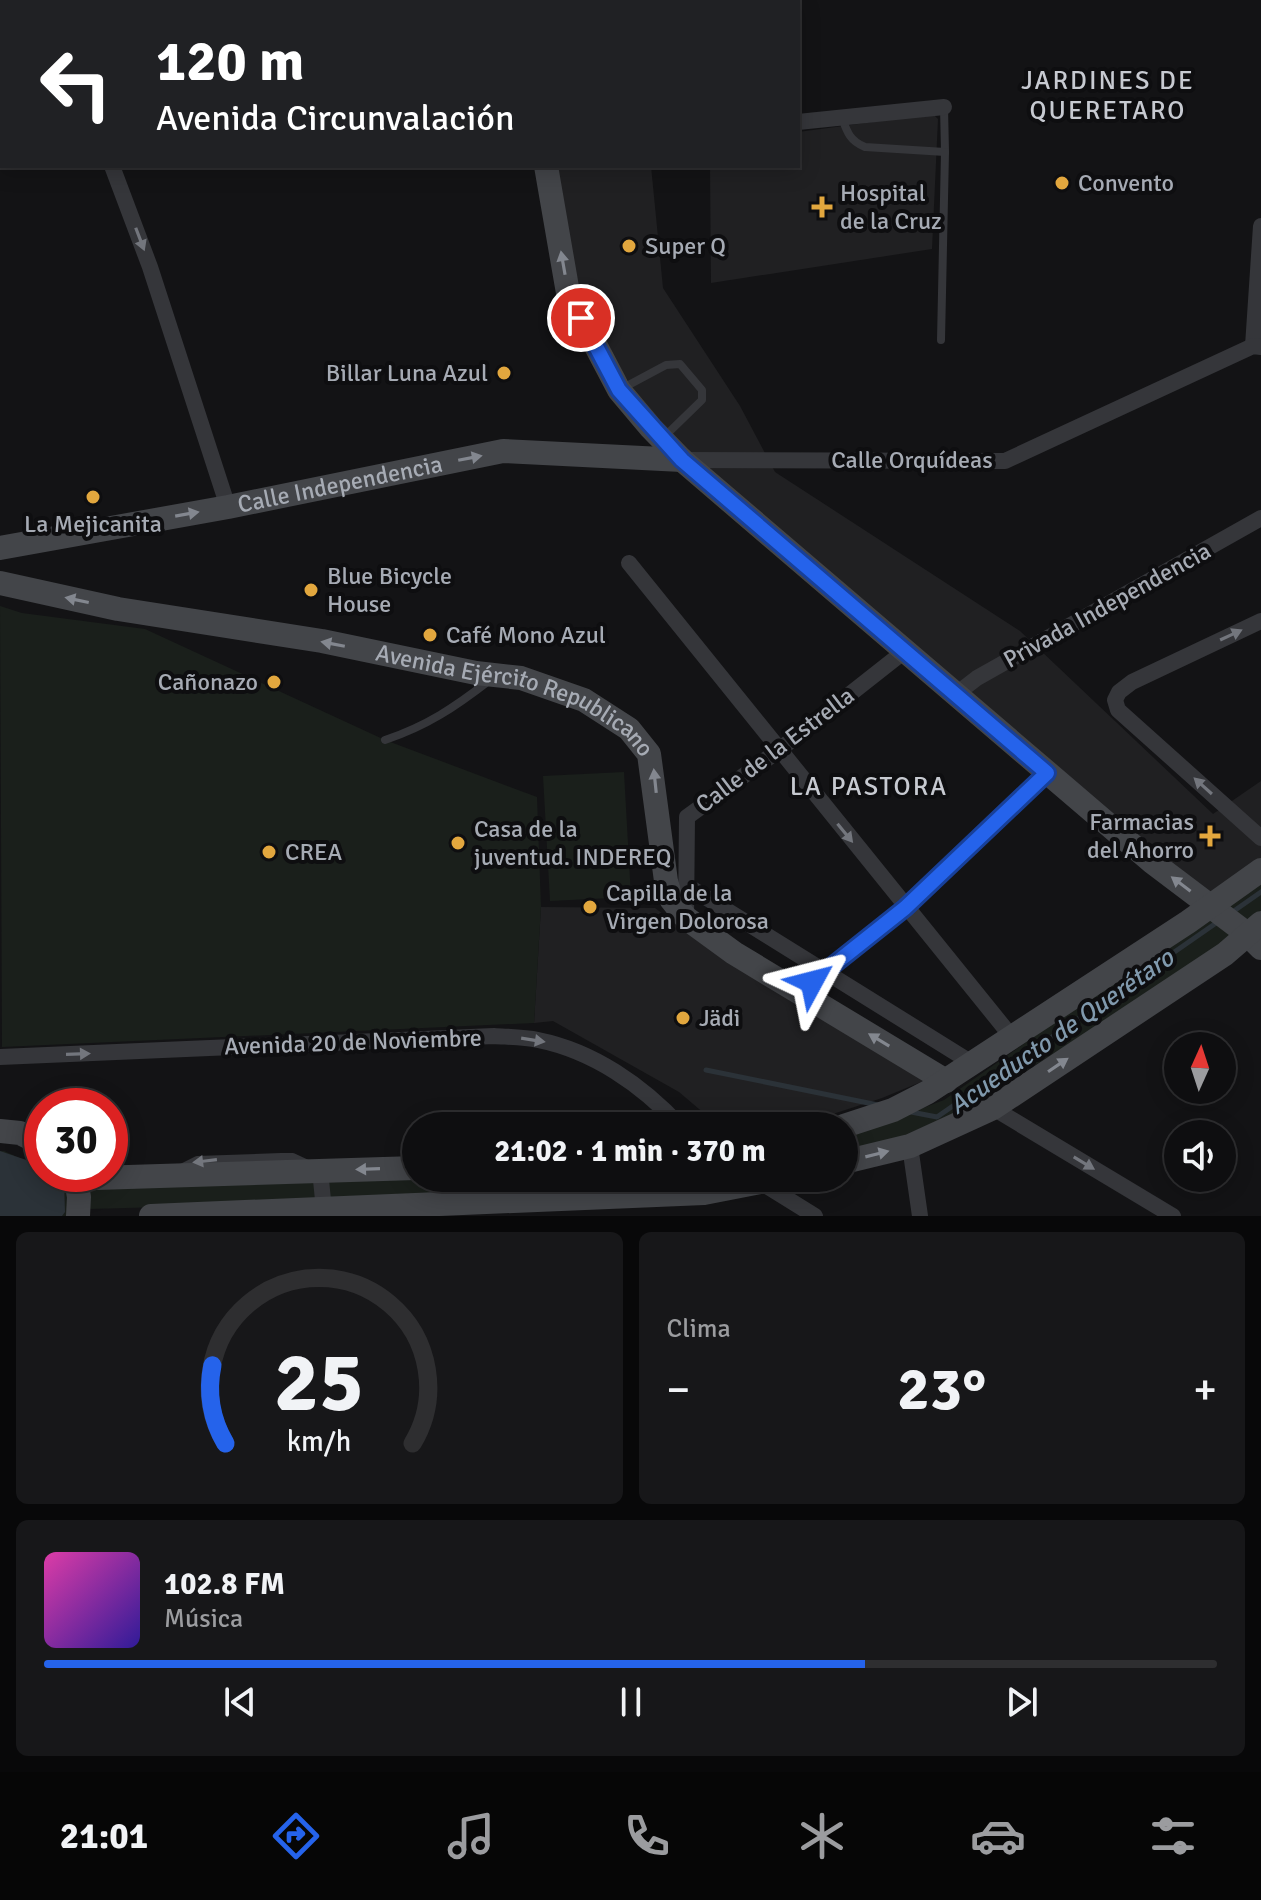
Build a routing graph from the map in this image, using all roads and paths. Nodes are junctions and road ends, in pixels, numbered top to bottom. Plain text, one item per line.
1 (944, 107) joint
2 (842, 118) junction
3 (800, 122) edge
4 (945, 152) junction
5 (113, 168) edge
6 (546, 168) edge
7 (1261, 226) edge
8 (941, 340) dead end
9 (1257, 346) edge
10 (619, 390) junction
11 (662, 440) junction
12 (682, 460) junction
13 (228, 507) junction
14 (1261, 518) edge
15 (0, 548) edge
16 (629, 563) dead end
17 (0, 583) edge
18 (1261, 621) edge
19 (906, 650) junction
20 (497, 675) junction
21 (955, 695) junction
22 (385, 740) dead end
23 (779, 750) junction
24 (1047, 773) junction
25 (1261, 838) edge
26 (1261, 870) edge
27 (686, 885) junction
28 (905, 908) junction
29 (1204, 911) junction
30 (686, 918) junction
31 (1256, 935) edge
32 (825, 973) junction
33 (799, 992) junction
34 (1011, 1036) junction
35 (0, 1057) edge
36 (972, 1063) junction
37 (946, 1081) junction
38 (993, 1108) junction
39 (667, 1112) edge
40 (858, 1121) edge
41 (0, 1131) edge
42 (24, 1135) edge
43 (910, 1146) junction
44 (858, 1159) edge
45 (402, 1168) edge
46 (320, 1170) junction
47 (128, 1177) edge
48 (78, 1192) edge
49 (709, 1192) edge
50 (786, 1192) edge
51 (314, 1213) edge
52 (78, 1216) edge
53 (151, 1216) edge
54 (166, 1216) edge
55 (815, 1216) edge
56 (920, 1216) edge
57 (1173, 1216) edge

1 - 2 street
1 - 4 lane
2 - 3 street
2 - 4 lane
4 - 8 lane
5 -> 13 street
10 -> 6 street
7 - 9 street
9 - 12 street, Calle Orquídeas
10 - 11 street
10 - 11 lane
11 - 12 street
13 -> 12 street, Calle Independencia
12 - 19 street
15 -> 13 street, Calle Independencia
14 - 21 street, Privada Independencia
16 - 23 street
20 -> 17 street, Avenida Ejército Republicano
25 -> 18 street
19 - 21 street
19 - 23 street, Calle de la Estrella
20 - 22 lane
30 -> 20 street, Avenida Ejército Republicano
21 - 24 street
23 - 27 street, Calle de la Estrella
23 -> 28 street
24 - 28 street
29 -> 24 street
26 - 29 street
27 - 30 street, Calle de la Estrella
27 - 32 street
28 - 32 street
28 - 34 street
29 - 31 street
29 - 34 street
30 - 33 street, Avenida Ejército Republicano
38 -> 31 street
32 - 33 street
32 - 36 street
37 -> 33 street, Avenida Ejército Republicano
34 - 36 street
35 -> 39 street, Avenida 20 de Noviembre
36 - 37 street
37 - 40 street
38 - 43 street
38 -> 57 street
41 - 42 street
44 -> 43 street
43 - 56 street
45 -> 46 street
46 -> 47 street
46 - 51 street
48 - 52 street
49 - 51 street
50 - 55 street
51 - 54 street
53 - 54 street

